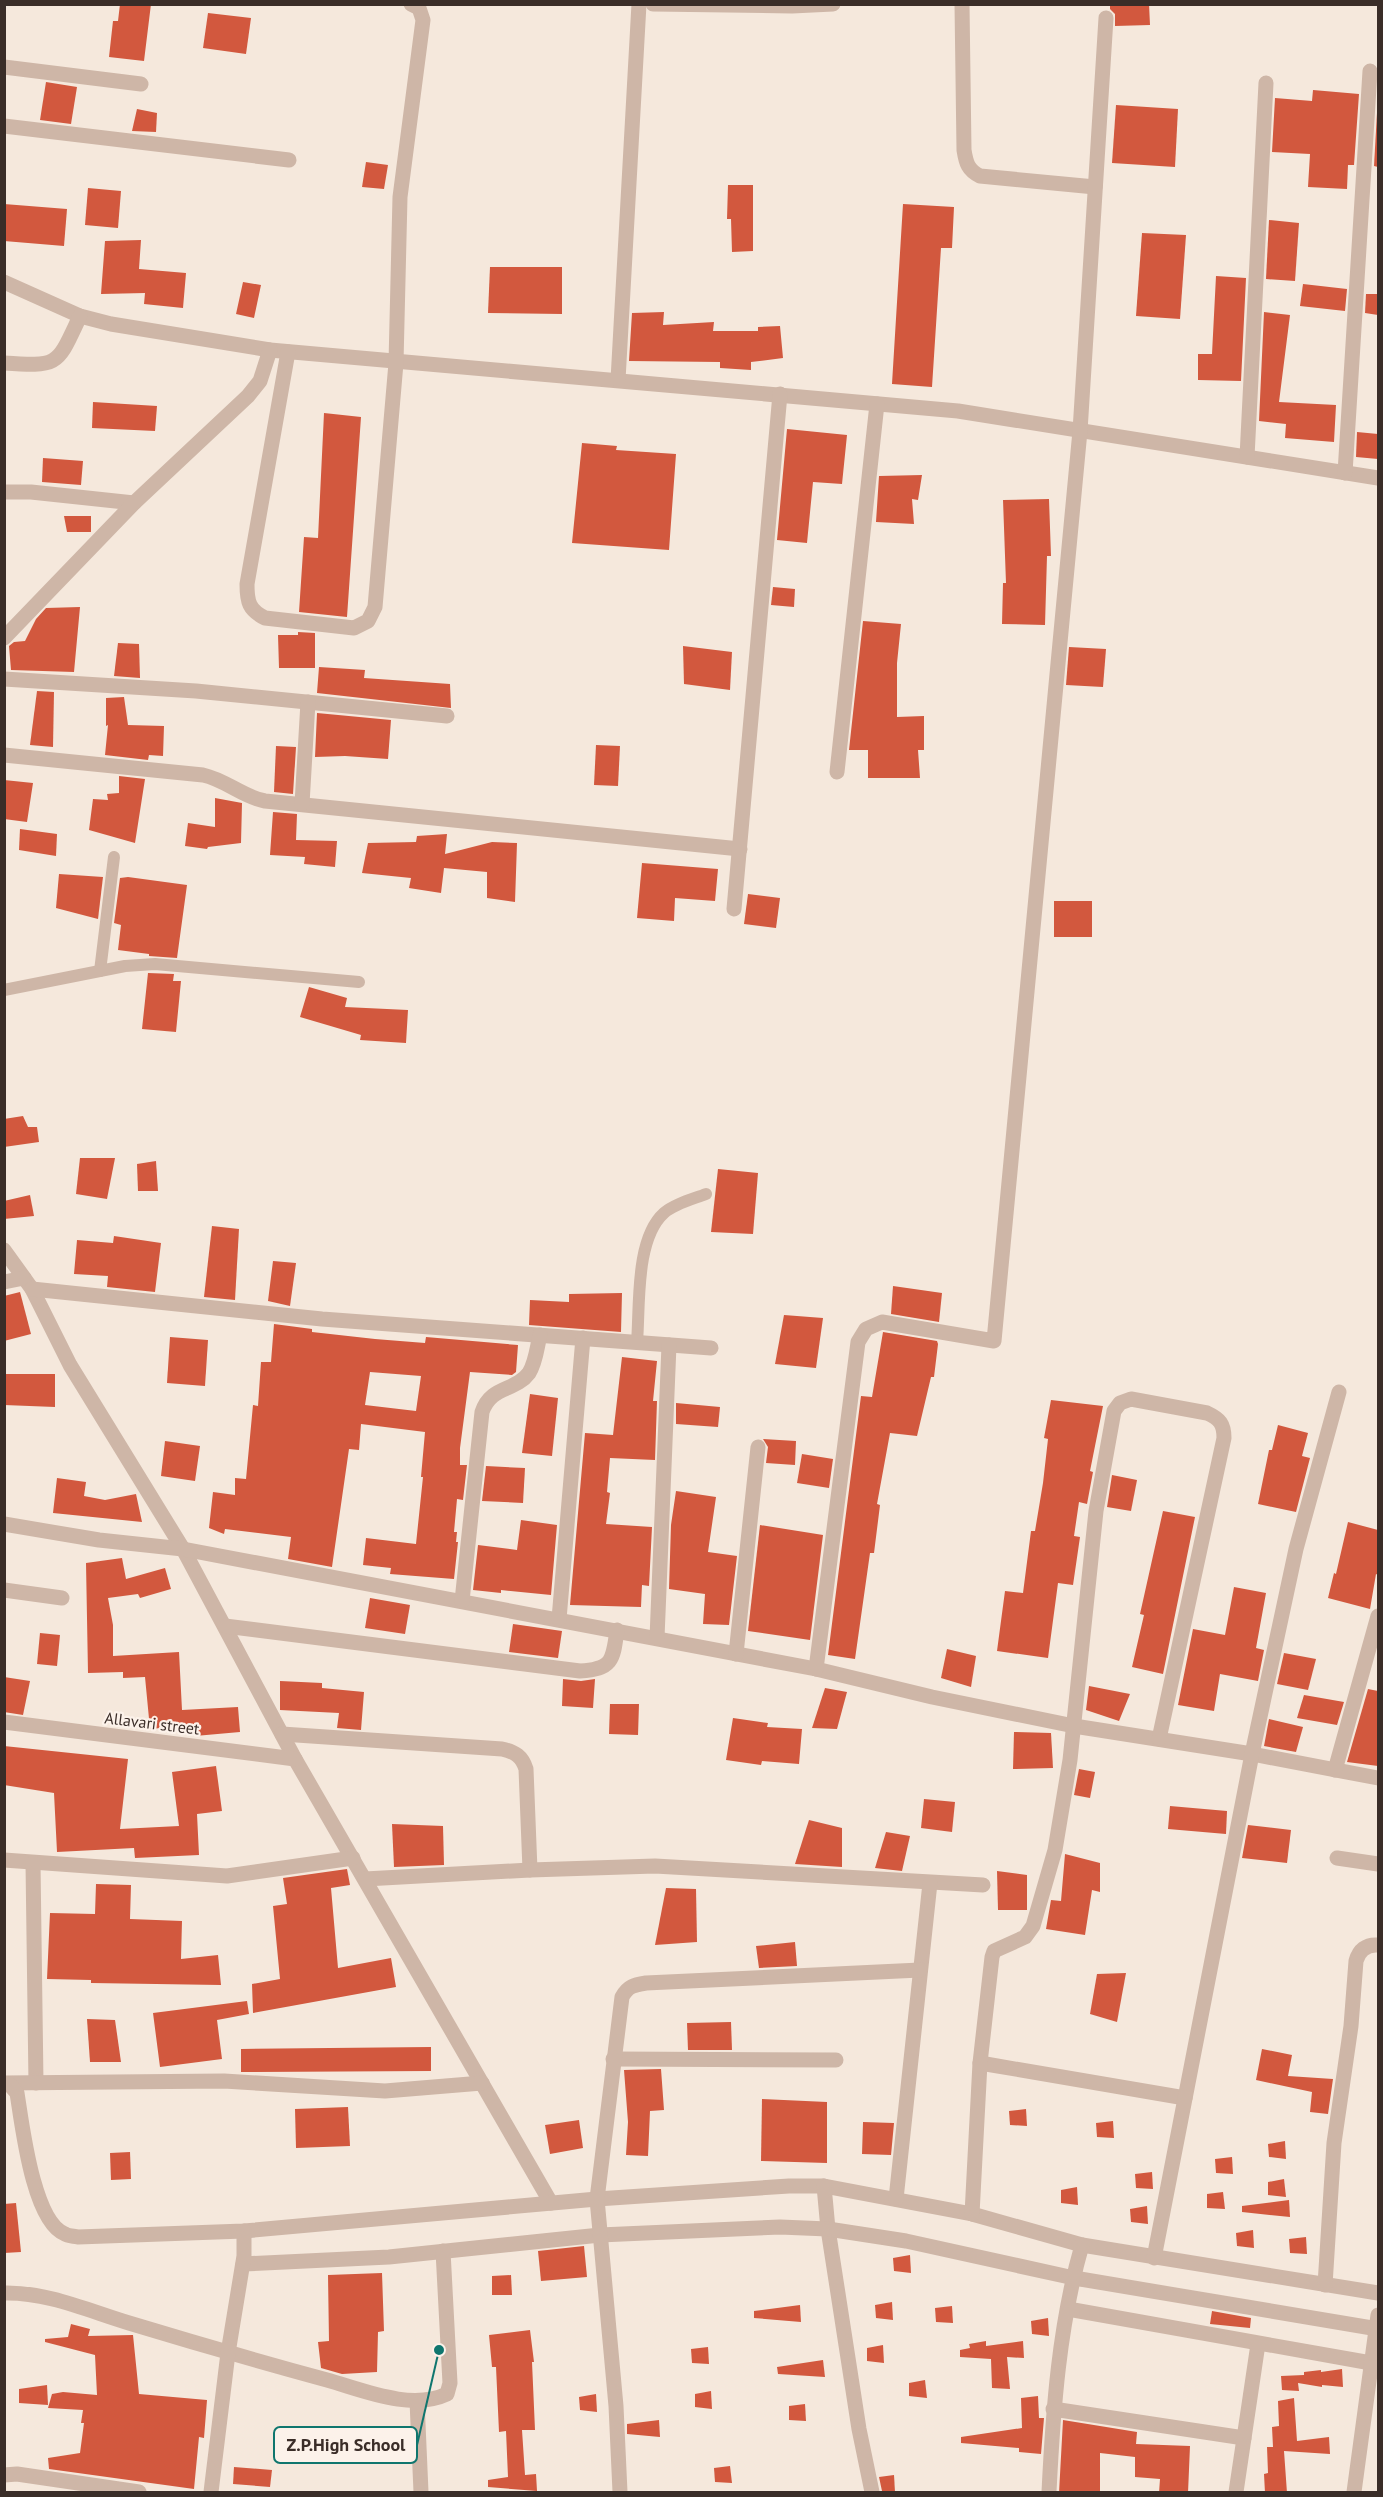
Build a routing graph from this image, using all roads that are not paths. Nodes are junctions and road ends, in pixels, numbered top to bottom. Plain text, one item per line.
1 (639, 4) edge
2 (653, 4) edge
3 (833, 4) edge
4 (962, 4) edge
5 (737, 5) edge
6 (792, 5) edge
7 (416, 6) edge
8 (1106, 18) dead end
9 (4, 67) edge
10 (1370, 71) dead end
11 (1266, 83) dead end
12 (141, 84) dead end
13 (4, 126) edge
14 (289, 160) dead end
15 (1095, 188) junction
16 (4, 282) edge
17 (80, 316) junction
18 (270, 350) junction
19 (288, 352) junction
20 (4, 363) edge
21 (396, 363) junction
22 (618, 380) junction
23 (780, 394) junction
24 (877, 404) junction
25 (1080, 431) junction
26 (1247, 457) junction
27 (1345, 473) junction
28 (1378, 478) edge
29 (4, 492) edge
30 (134, 503) junction
31 (4, 638) edge
32 (4, 679) edge
33 (308, 702) junction
34 (447, 716) dead end
35 (4, 755) edge
36 (837, 772) dead end
37 (302, 804) junction
38 (740, 849) junction
39 (114, 857) dead end
40 (734, 909) dead end
41 (100, 971) junction
42 (359, 982) dead end
43 (4, 990) edge
44 (706, 1194) dead end
45 (4, 1250) edge
46 (4, 1282) edge
47 (28, 1284) junction
48 (540, 1335) junction
49 (583, 1338) junction
50 (638, 1342) junction
51 (669, 1344) junction
52 (711, 1348) dead end
53 (1339, 1392) dead end
54 (758, 1447) dead end
55 (4, 1524) edge
56 (183, 1549) junction
57 (4, 1590) edge
58 (62, 1598) dead end
59 (462, 1601) junction
60 (1378, 1616) edge
61 (559, 1619) junction
62 (225, 1626) junction
63 (617, 1630) junction
64 (657, 1638) junction
65 (736, 1654) junction
66 (816, 1669) junction
67 (4, 1722) edge
68 (1074, 1726) junction
69 (282, 1734) junction
70 (1159, 1739) junction
71 (1252, 1754) junction
72 (295, 1759) junction
73 (1335, 1770) junction
74 (1378, 1778) edge
75 (353, 1858) junction
76 (1337, 1858) dead end
77 (4, 1860) edge
78 (33, 1863) junction
79 (1378, 1864) edge
80 (530, 1869) junction
81 (364, 1879) junction
82 (930, 1883) junction
83 (983, 1885) dead end
84 (1378, 1946) edge
85 (920, 1970) junction
86 (614, 2059) junction
87 (836, 2060) dead end
88 (980, 2063) junction
89 (7, 2083) edge
90 (36, 2083) junction
91 (482, 2084) junction
92 (1185, 2098) junction
93 (824, 2192) junction
94 (896, 2199) junction
95 (551, 2203) junction
96 (597, 2205) junction
97 (972, 2214) junction
98 (828, 2226) junction
99 (599, 2232) junction
100 (245, 2235) junction
101 (1081, 2249) junction
102 (443, 2252) junction
103 (1154, 2258) junction
104 (244, 2260) junction
105 (1075, 2275) junction
106 (1325, 2284) junction
107 (4, 2293) edge
108 (1378, 2293) edge
109 (1068, 2309) junction
110 (1378, 2323) edge
111 (1258, 2344) junction
112 (228, 2353) junction
113 (1371, 2363) junction
114 (417, 2401) junction
115 (1053, 2409) junction
116 (1244, 2438) junction
117 (4, 2475) edge
118 (139, 2493) edge
119 (211, 2493) edge
120 (421, 2493) edge
121 (620, 2493) edge
122 (872, 2493) edge
123 (1048, 2493) edge
124 (1236, 2493) edge
125 (1354, 2493) edge

1 - 22 street
2 - 5 street
3 - 6 street
4 - 15 street
5 - 6 street
7 - 21 street
8 - 15 street
9 - 12 street
10 - 27 street
11 - 26 street
13 - 14 street
15 - 25 street
16 - 17 street
17 - 18 street
17 - 20 street
18 - 19 street
18 - 30 street
19 - 21 street
19 - 21 street
21 - 22 street
22 - 23 street
23 - 24 street
23 - 38 street
24 - 25 street
24 - 36 street
25 - 26 street
25 - 66 street
26 - 27 street
27 - 28 street
29 - 30 street
30 - 31 street
32 - 33 street
33 - 34 street
33 - 37 street
35 - 37 street
37 - 38 street
38 - 40 street
39 - 41 lane
41 - 42 lane
41 - 43 lane
44 - 50 lane
45 - 47 street
46 - 47 street
47 - 48 street
47 - 56 street
48 - 49 street
48 - 59 street
49 - 50 street
49 - 61 street
50 - 51 street
51 - 52 street
51 - 64 street
53 - 71 street
54 - 65 street
55 - 56 street
56 - 59 street
56 - 62 street
57 - 58 street
59 - 61 street
60 - 73 street
61 - 63 street
62 - 63 street
62 - 69 street
63 - 64 street
64 - 65 street
65 - 66 street
66 - 68 street
67 - 72 street, Allavari street
68 - 70 street
68 - 70 street
68 - 88 street
69 - 72 street
69 - 80 street
70 - 71 street
71 - 73 street
71 - 92 street
72 - 75 street
73 - 74 street
75 - 78 street
75 - 81 street
76 - 79 street
77 - 78 street
78 - 90 street
80 - 81 street
80 - 82 street
81 - 91 street
82 - 83 street
82 - 85 street
84 - 106 street
85 - 86 street
85 - 94 street
86 - 87 street
86 - 96 street
88 - 92 street
88 - 97 street
89 - 90 street
89 - 100 street
90 - 91 street
91 - 95 street
92 - 103 street
93 - 94 street
93 - 96 street
93 - 98 street
94 - 97 street
95 - 96 street
95 - 100 street
96 - 99 street
97 - 101 street
98 - 99 street
98 - 105 street
98 - 122 street
99 - 102 street
99 - 121 street
100 - 104 street
101 - 103 street
101 - 105 street
102 - 104 street
102 - 114 street
103 - 106 street
104 - 112 street
105 - 109 street
105 - 110 street
106 - 108 street
107 - 112 street
109 - 111 street
109 - 115 street
110 - 113 street
111 - 113 street
111 - 116 street
112 - 114 street
112 - 119 street
113 - 125 street
114 - 120 street
115 - 116 street
115 - 123 street
116 - 124 street
117 - 118 street

